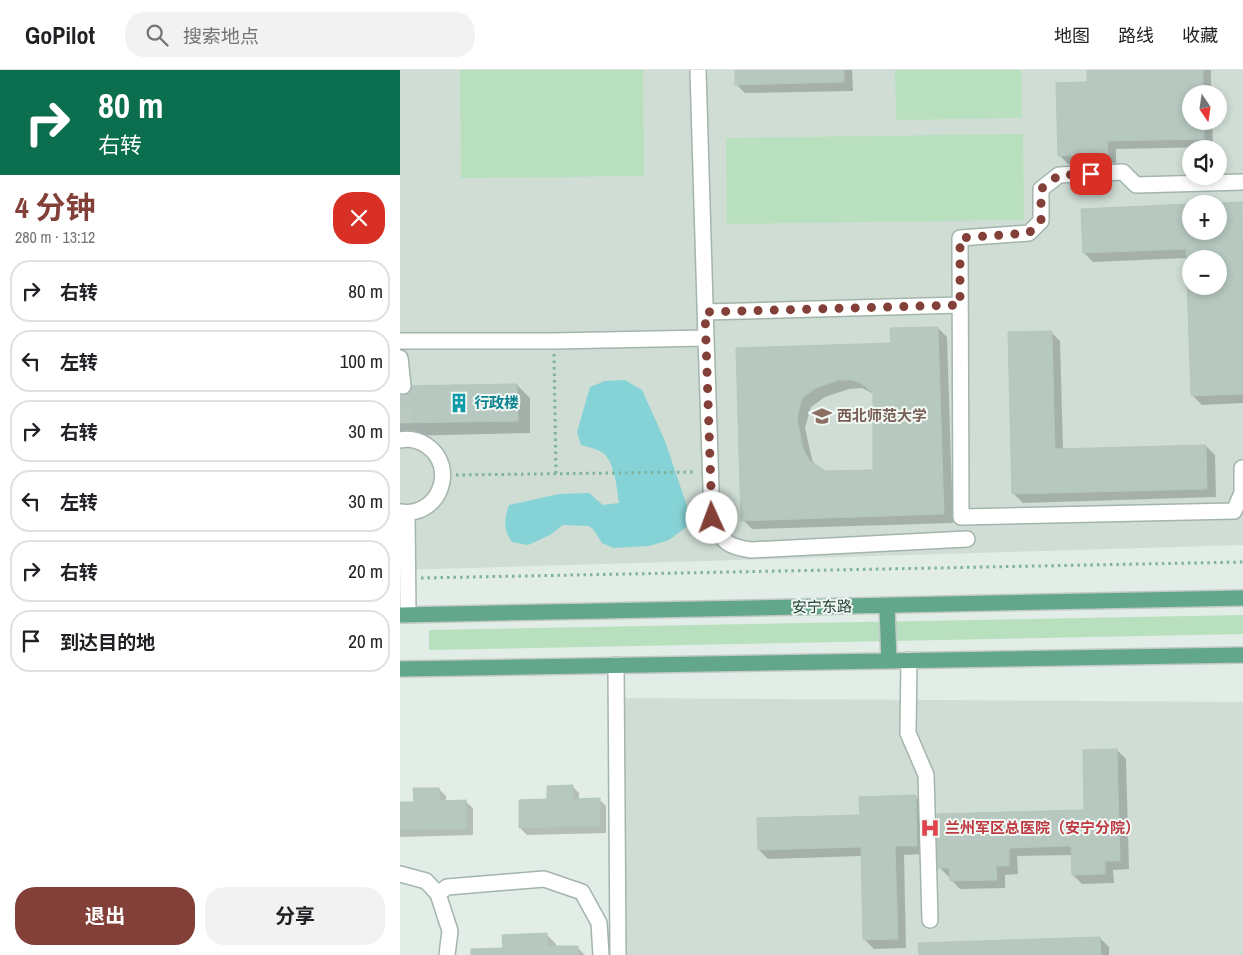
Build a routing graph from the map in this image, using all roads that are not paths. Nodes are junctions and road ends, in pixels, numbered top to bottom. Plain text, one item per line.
1 (698, 70) edge
2 (1243, 182) edge
3 (960, 305) junction
4 (705, 312) junction
5 (706, 338) junction
6 (400, 341) edge
7 (400, 358) edge
8 (403, 386) dead end
9 (405, 423) dead end
10 (403, 439) edge
11 (1242, 468) edge
12 (403, 512) edge
13 (967, 538) dead end
14 (1243, 598) edge
15 (887, 606) junction
16 (404, 615) edge
17 (1243, 655) edge
18 (909, 660) junction
19 (889, 661) junction
20 (616, 665) junction
21 (400, 669) edge
22 (400, 874) edge
23 (438, 894) junction
24 (930, 920) dead end
25 (447, 955) edge
26 (602, 955) edge
27 (618, 955) edge

1 - 4 street
2 - 3 street
3 - 4 street
3 - 11 street
4 - 5 street
5 - 6 street
5 - 13 street
7 - 8 street
9 - 10 street
10 - 12 street
12 - 16 street
14 - 15 main road, 安宁东路
15 - 16 main road, 安宁东路
15 - 19 main road
17 - 18 main road
18 - 19 main road
18 - 24 street
19 - 20 main road
20 - 21 main road
20 - 27 street
22 - 23 street
23 - 25 street
23 - 26 street

